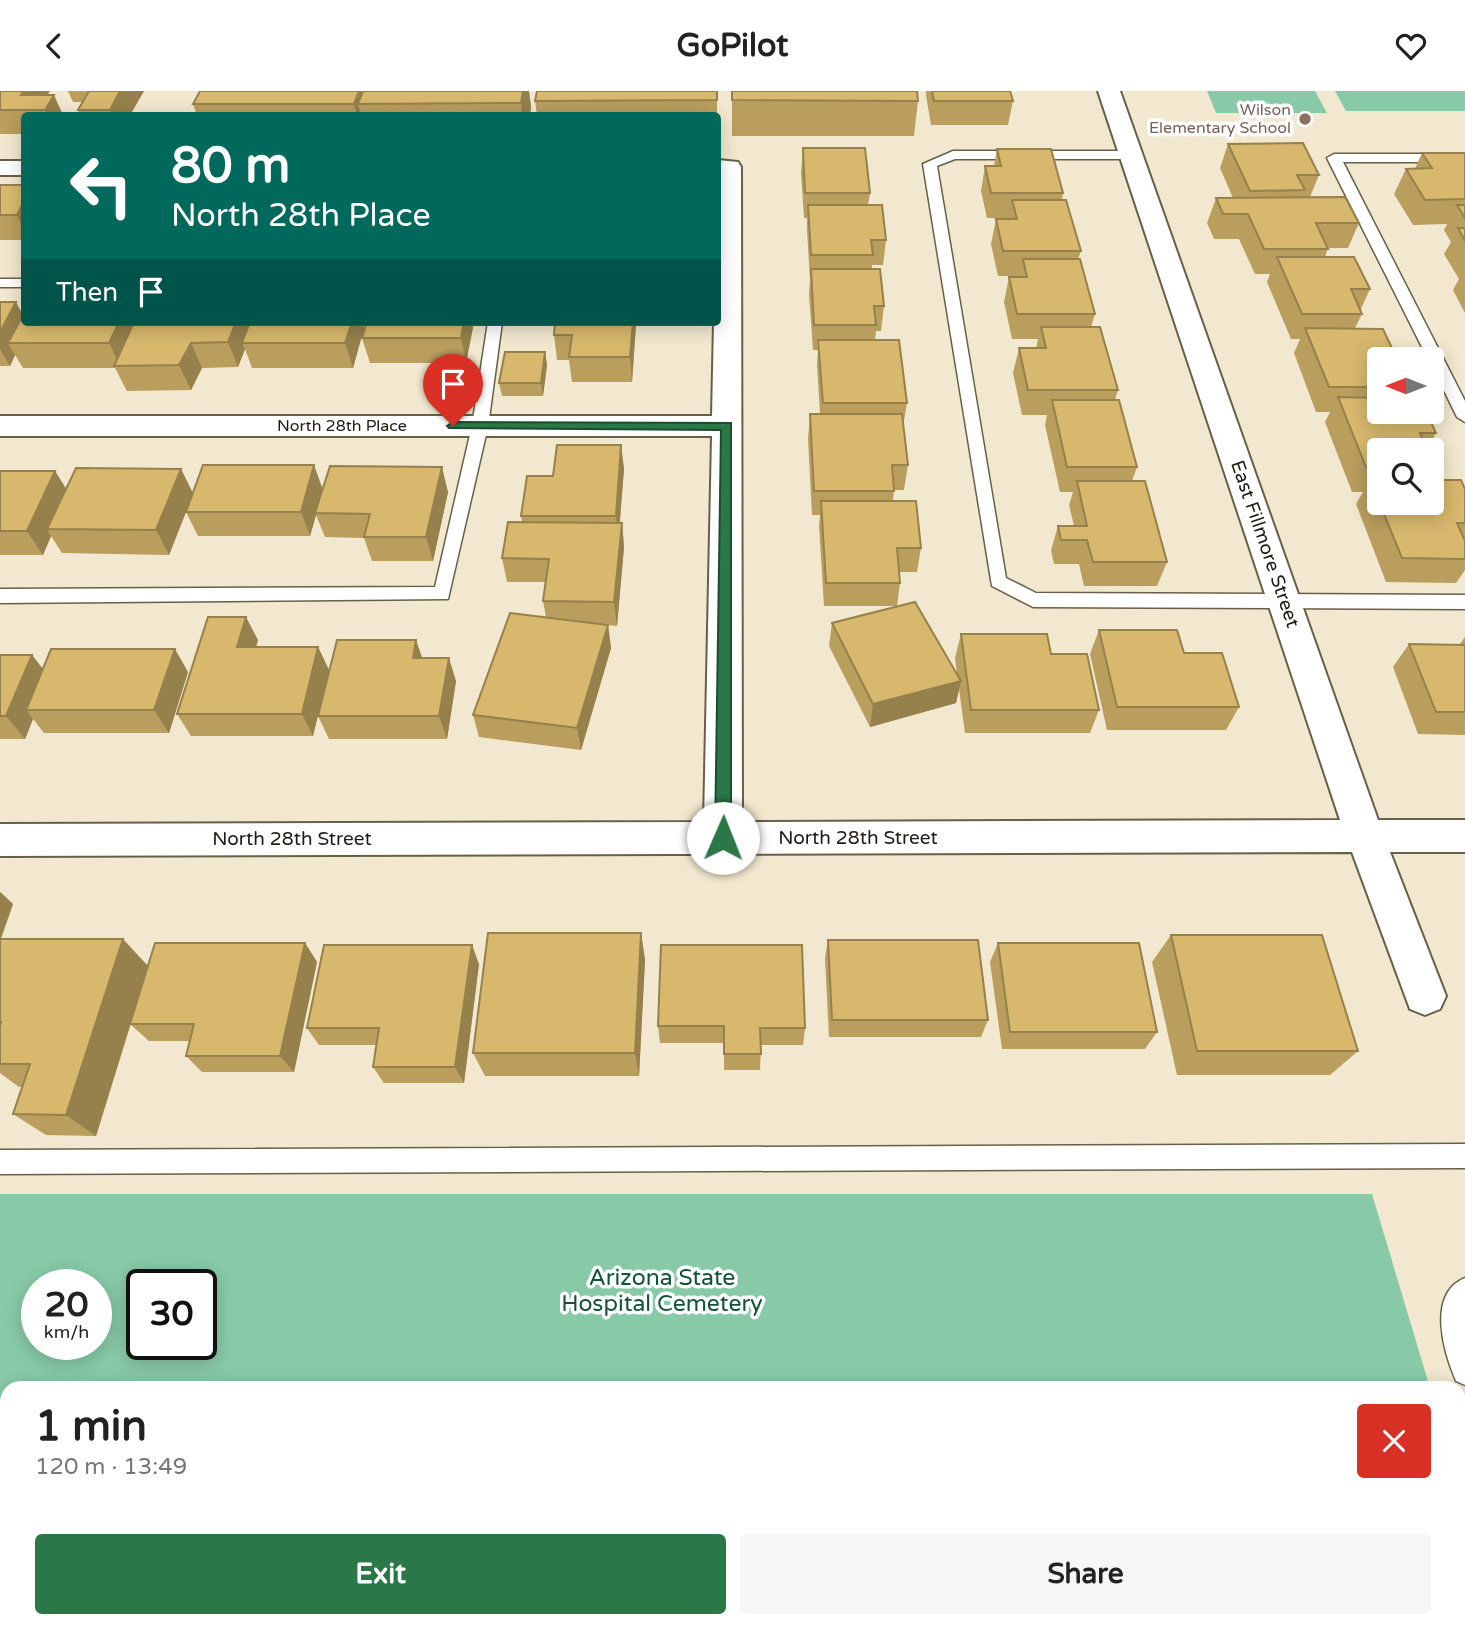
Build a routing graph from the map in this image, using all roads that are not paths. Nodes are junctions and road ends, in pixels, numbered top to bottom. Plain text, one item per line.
1 (1109, 91) edge
2 (1132, 155) junction
3 (1465, 158) edge
4 (723, 167) edge
5 (0, 168) edge
6 (21, 168) edge
7 (0, 283) edge
8 (21, 283) edge
9 (494, 326) edge
10 (1465, 418) edge
11 (0, 426) edge
12 (480, 426) junction
13 (727, 426) junction
14 (0, 596) edge
15 (1284, 601) junction
16 (1465, 602) edge
17 (1465, 836) edge
18 (1365, 837) junction
19 (723, 838) junction
20 (0, 840) edge
21 (1425, 996) dead end
22 (1465, 1156) edge
23 (0, 1162) edge
24 (1465, 1291) edge
25 (1465, 1373) edge

1 - 2 street, East Fillmore Street
2 - 15 street, East Fillmore Street
2 - 15 lane
3 - 10 lane
4 - 13 street
5 - 6 street
7 - 8 lane
9 - 12 lane
11 - 12 street, North 28th Place
12 - 13 street, North 28th Place
12 - 14 lane
13 - 19 street
15 - 16 lane
15 - 18 street, East Fillmore Street
17 - 18 street, North 28th Street
18 - 19 street, North 28th Street
18 - 21 street, East Fillmore Street
19 - 20 street, North 28th Street
22 - 23 lane
24 - 25 lane

